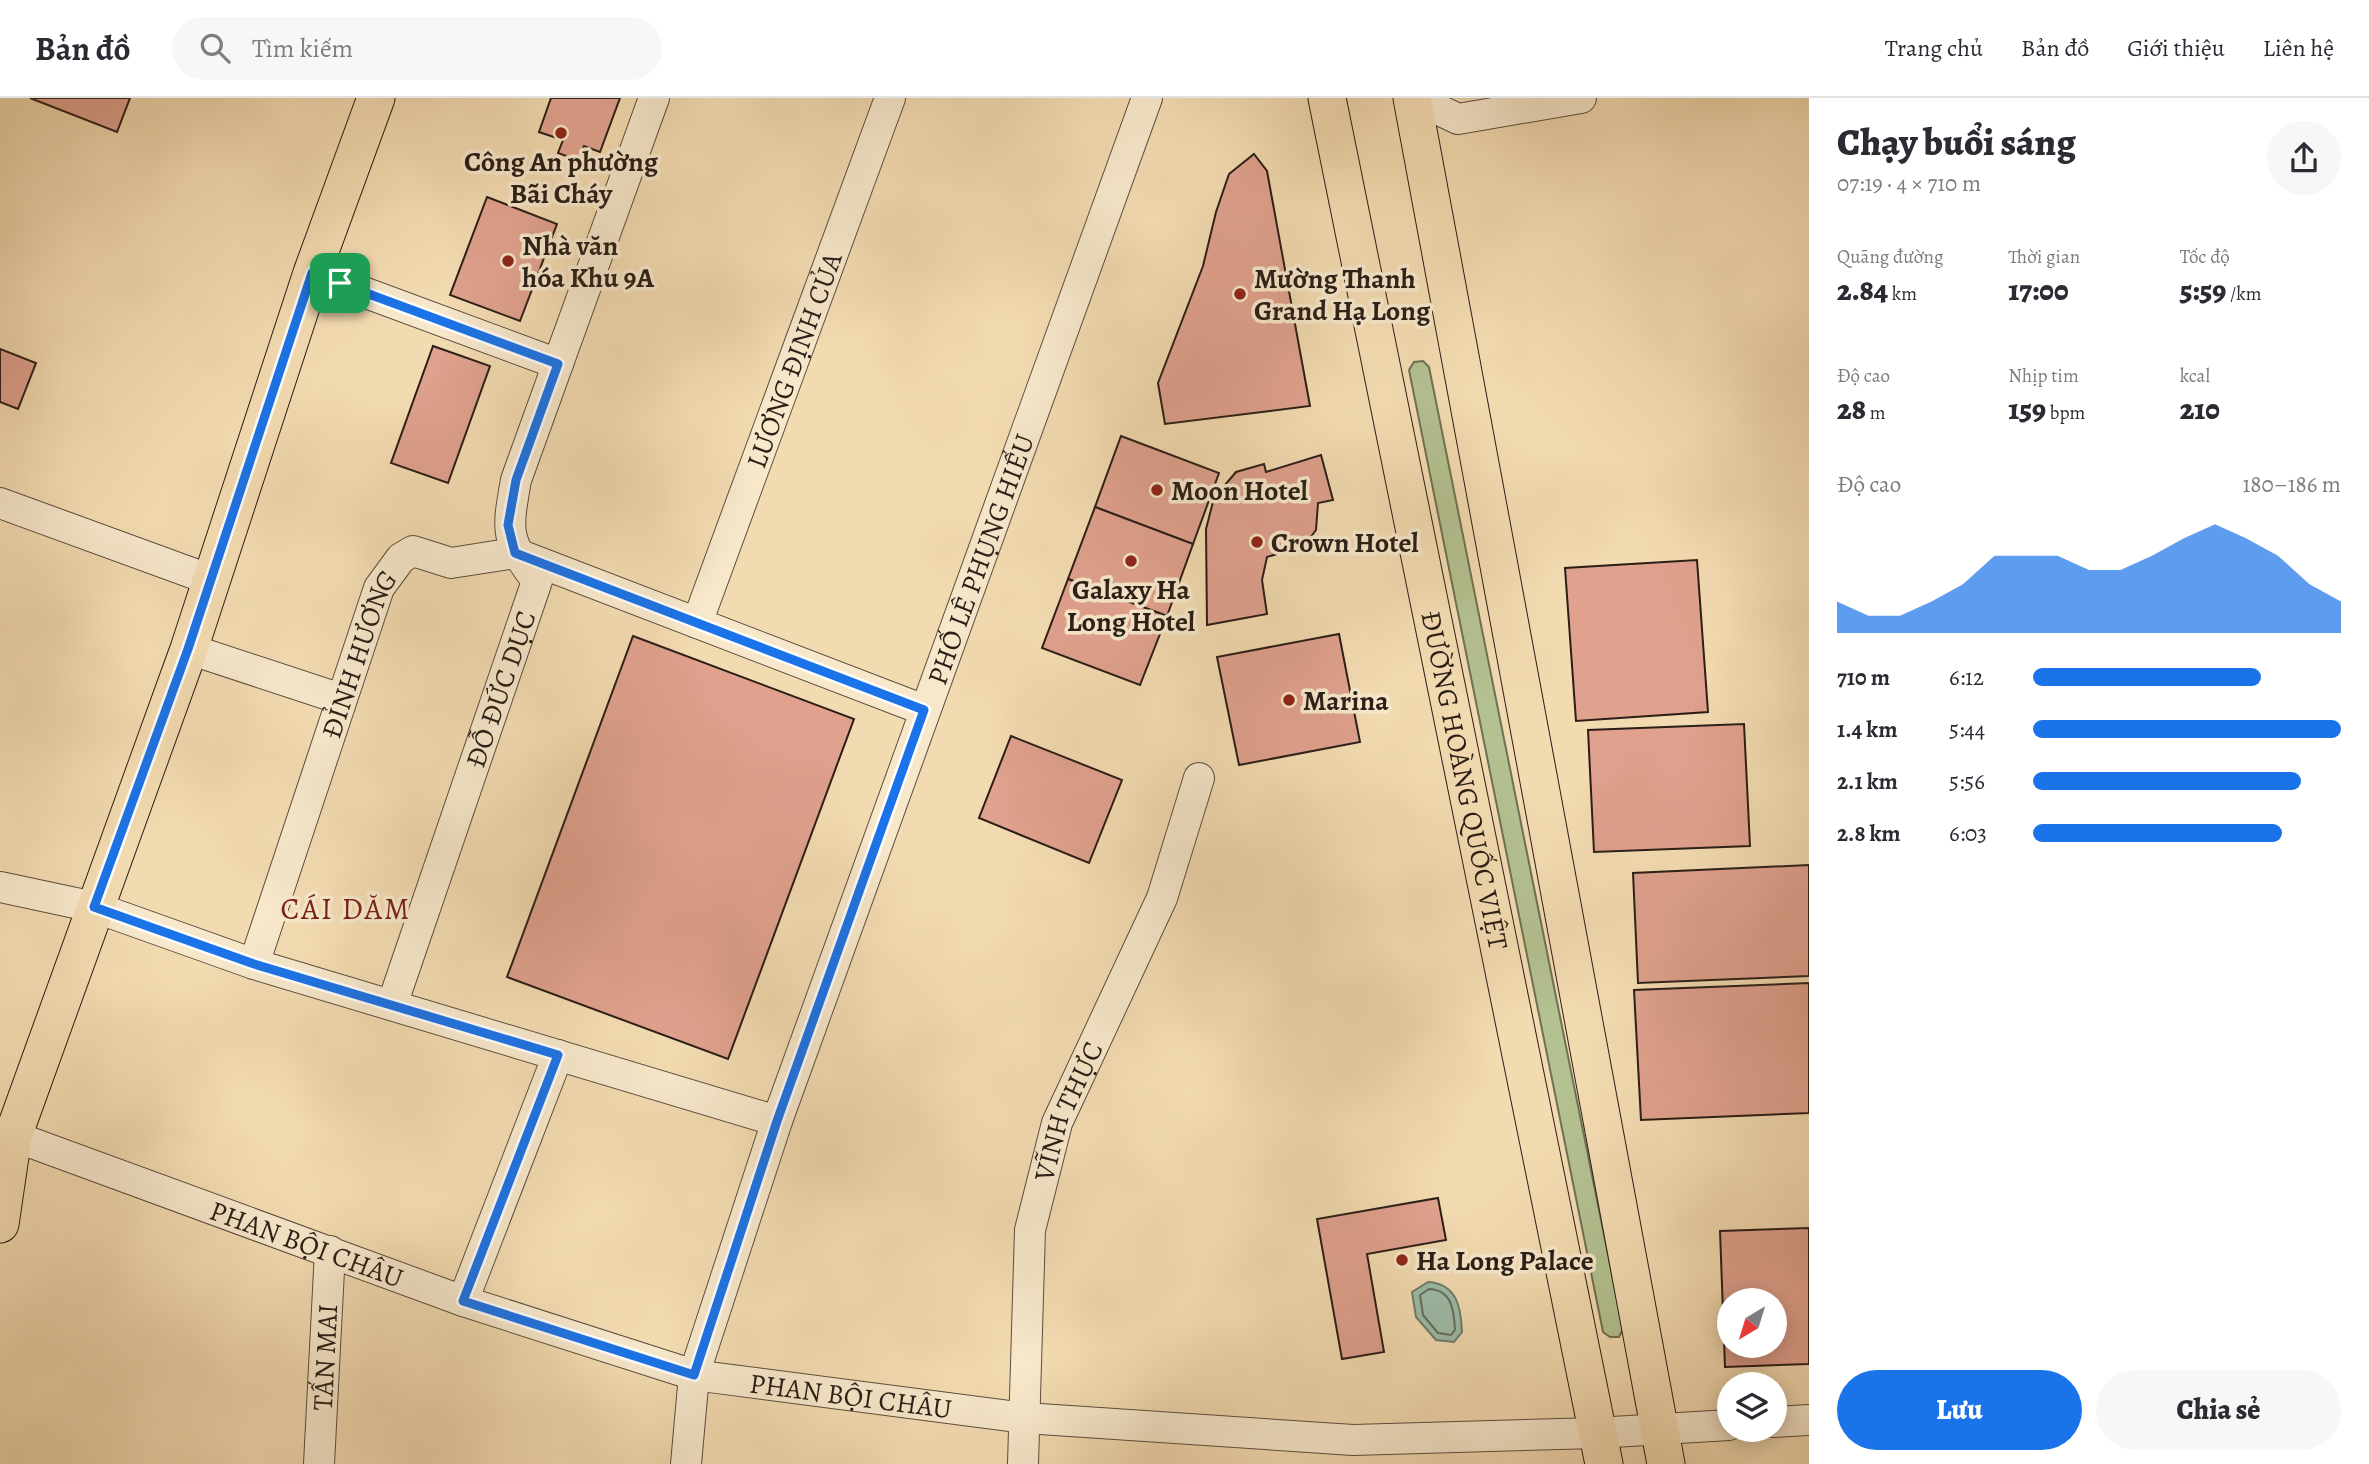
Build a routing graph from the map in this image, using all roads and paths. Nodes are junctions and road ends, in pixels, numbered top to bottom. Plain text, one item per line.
1 (376, 98) edge
2 (654, 98) edge
3 (890, 98) edge
4 (1147, 98) edge
5 (1327, 98) edge
6 (1413, 98) edge
7 (1581, 98) edge
8 (312, 273) junction
9 (558, 364) junction
10 (0, 503) edge
11 (515, 553) junction
12 (211, 580) junction
13 (697, 623) junction
14 (188, 649) junction
15 (341, 699) junction
16 (924, 710) junction
17 (1199, 778) dead end
18 (0, 887) edge
19 (94, 907) junction
20 (254, 964) junction
21 (393, 1005) junction
22 (558, 1055) junction
23 (777, 1121) junction
24 (13, 1136) junction
25 (0, 1224) edge
26 (330, 1251) junction
27 (463, 1301) junction
28 (694, 1375) junction
29 (1025, 1419) junction
30 (1809, 1420) edge
31 (1787, 1421) edge
32 (1717, 1425) edge
33 (1660, 1428) junction
34 (1600, 1449) edge
35 (1352, 1452) edge
36 (319, 1464) edge
37 (686, 1464) edge
38 (1023, 1464) edge
39 (1666, 1464) edge

1 - 8 main road
2 - 9 street, ĐỖ ĐỨC DỤC
3 - 13 street, LƯƠNG ĐỊNH CỦA
4 - 16 street, PHỐ LÊ PHỤNG HIỂU
5 - 34 main road, ĐƯỜNG HOÀNG QUỐC VIỆT
6 - 7 street
6 - 33 main road
8 - 9 street
8 - 12 main road
9 - 11 street, ĐỖ ĐỨC DỤC
10 - 12 street
11 - 13 street, ĐỈNH HƯƠNG
11 - 15 street, ĐỈNH HƯƠNG
11 - 21 street, ĐỖ ĐỨC DỤC
12 - 14 main road
13 - 16 street, ĐỈNH HƯƠNG
14 - 15 street
14 - 19 main road
15 - 20 street, ĐỈNH HƯƠNG
16 - 23 street, PHỐ LÊ PHỤNG HIỂU
17 - 29 street, VĨNH THỰC
18 - 19 street
19 - 20 street
19 - 24 main road
20 - 21 street
21 - 22 street
22 - 23 street
22 - 27 street
23 - 28 street, PHỐ LÊ PHỤNG HIỂU
24 - 25 main road
24 - 26 street, PHAN BỘI CHÂU
26 - 27 street, PHAN BỘI CHÂU
26 - 36 street, TẤN MAI
27 - 28 street, PHAN BỘI CHÂU
28 - 29 street, PHAN BỘI CHÂU
28 - 37 street, PHỐ LÊ PHỤNG HIỂU
29 - 35 street, PHAN BỘI CHÂU
29 - 38 street, VĨNH THỰC
30 - 31 street
32 - 33 street, PHAN BỘI CHÂU
33 - 34 street, PHAN BỘI CHÂU
33 - 39 main road
34 - 35 street, PHAN BỘI CHÂU

